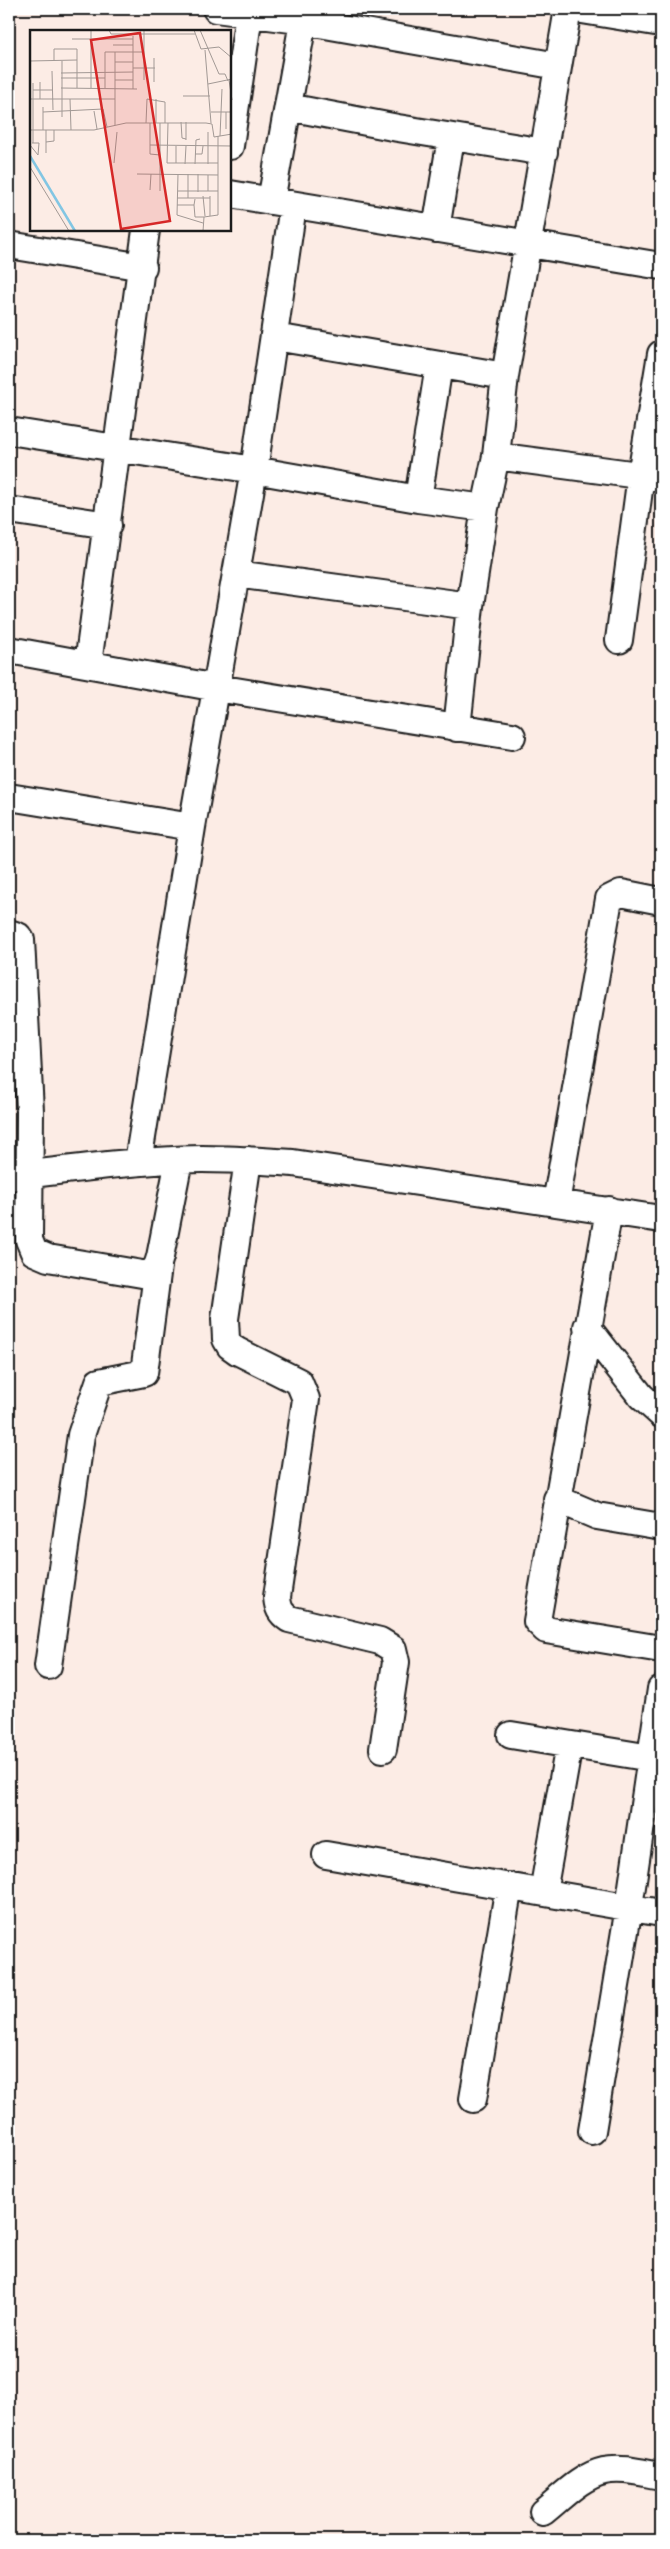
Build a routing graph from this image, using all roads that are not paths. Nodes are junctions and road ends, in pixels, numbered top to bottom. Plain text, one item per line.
1 (216, 9) edge
2 (568, 9) edge
3 (576, 9) edge
4 (249, 14) junction
5 (296, 17) edge
6 (661, 23) edge
7 (558, 66) junction
8 (288, 107) junction
9 (452, 138) junction
10 (231, 139) edge
11 (544, 152) junction
12 (231, 194) edge
13 (282, 204) junction
14 (436, 230) junction
15 (146, 231) edge
16 (527, 242) junction
17 (9, 245) edge
18 (661, 266) edge
19 (143, 267) junction
20 (275, 337) junction
21 (661, 354) edge
22 (438, 365) junction
23 (504, 376) junction
24 (9, 430) edge
25 (119, 448) junction
26 (496, 456) junction
27 (254, 470) junction
28 (651, 477) edge
29 (418, 499) junction
30 (485, 508) junction
31 (9, 510) edge
32 (108, 525) junction
33 (236, 574) junction
34 (470, 606) junction
35 (619, 640) dead end
36 (9, 650) edge
37 (88, 664) junction
38 (217, 688) junction
39 (457, 728) junction
40 (512, 736) dead end
41 (9, 796) edge
42 (192, 827) junction
43 (661, 900) edge
44 (9, 933) edge
45 (179, 1160) junction
46 (248, 1160) junction
47 (138, 1162) junction
48 (20, 1176) edge
49 (556, 1203) junction
50 (609, 1210) junction
51 (661, 1219) edge
52 (158, 1266) junction
53 (587, 1327) junction
54 (661, 1414) edge
55 (557, 1500) junction
56 (661, 1527) edge
57 (661, 1649) edge
58 (48, 1666) dead end
59 (661, 1689) edge
60 (511, 1736) dead end
61 (569, 1745) junction
62 (383, 1749) dead end
63 (651, 1758) junction
64 (326, 1855) dead end
65 (509, 1886) junction
66 (543, 1892) junction
67 (629, 1907) junction
68 (661, 1913) edge
69 (473, 2099) dead end
70 (592, 2131) dead end
71 (661, 2476) edge
72 (543, 2512) dead end

1 - 4 street
2 - 7 street
3 - 6 street
4 - 5 street
4 - 10 street
5 - 7 street
5 - 8 street
7 - 11 street
8 - 9 street
8 - 13 street
9 - 11 street
9 - 14 street
11 - 16 street
12 - 13 street
13 - 14 street
13 - 20 street
14 - 16 street
15 - 19 street
16 - 18 street
16 - 23 street
17 - 19 street
19 - 25 street
20 - 22 street
20 - 27 street
21 - 28 street
22 - 23 street
22 - 29 street
23 - 26 street
24 - 25 street
25 - 27 street
25 - 32 street
26 - 28 street
26 - 30 street
27 - 29 street
27 - 33 street
28 - 35 street
29 - 30 street
30 - 34 street
31 - 32 street
32 - 37 street
33 - 34 street
33 - 38 street
34 - 39 street
36 - 37 street
37 - 38 street
38 - 39 street
38 - 42 street
39 - 40 street
41 - 42 street
42 - 47 street
43 - 49 street
44 - 48 street
45 - 46 street
45 - 47 street
45 - 52 street
46 - 49 street
46 - 62 street
47 - 48 street
48 - 52 street
49 - 50 street
50 - 51 street
50 - 53 street
52 - 58 street
53 - 54 street
53 - 55 street
55 - 56 street
55 - 57 street
59 - 63 street
60 - 61 street
61 - 63 street
61 - 66 street
63 - 67 street
64 - 65 street
65 - 66 street
65 - 69 street
66 - 67 street
67 - 68 street
67 - 70 street
71 - 72 street

